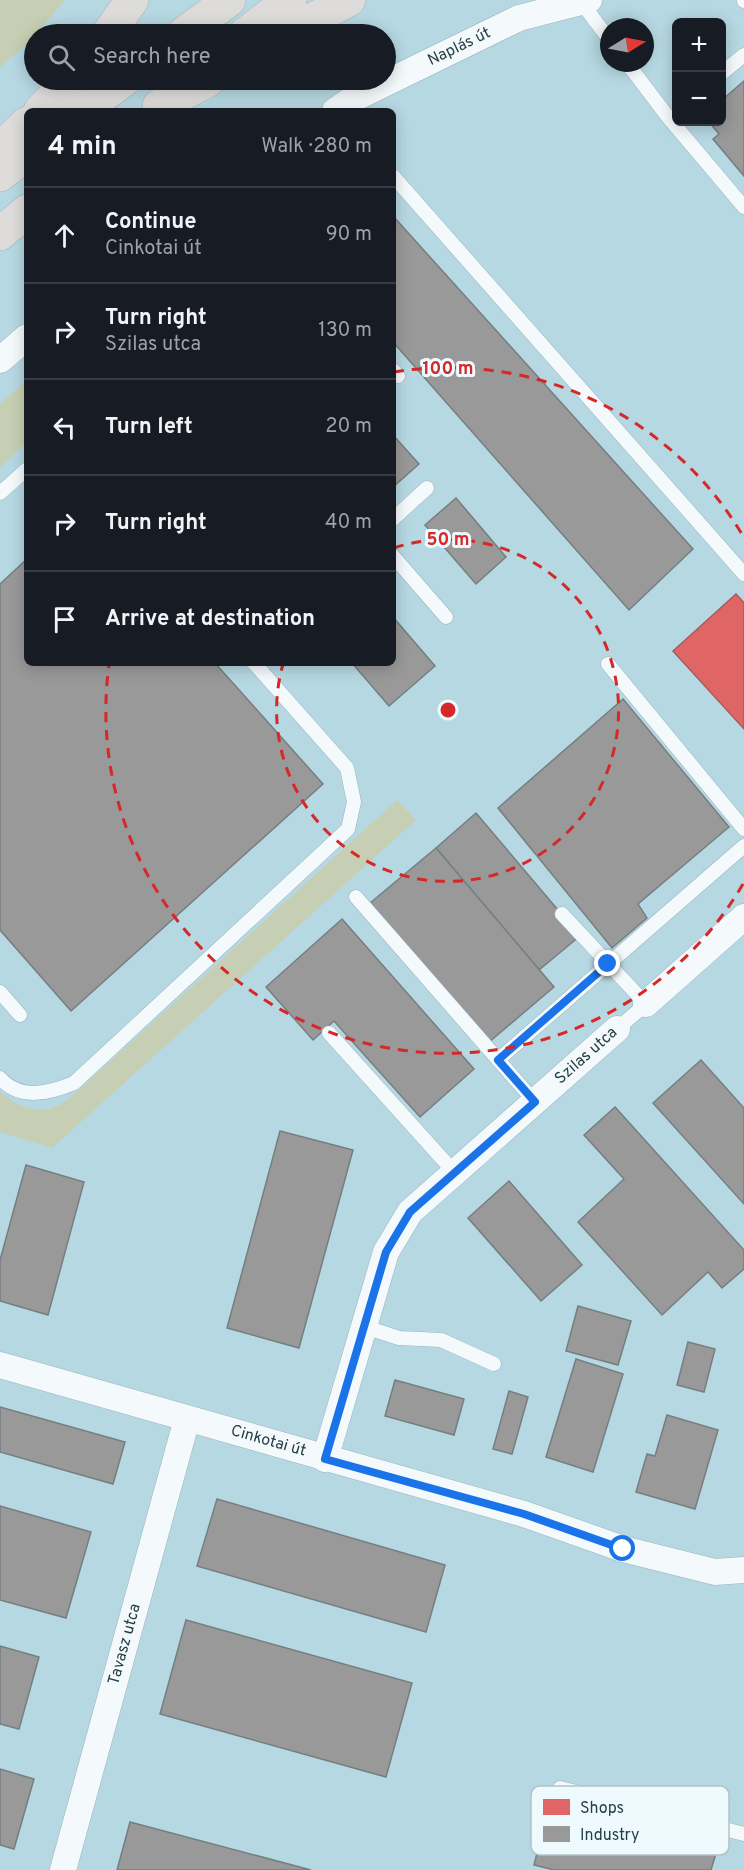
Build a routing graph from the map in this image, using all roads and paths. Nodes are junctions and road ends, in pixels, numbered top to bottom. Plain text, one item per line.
1 (132, 0) edge
2 (229, 0) edge
3 (290, 0) edge
4 (349, 0) edge
5 (585, 1) edge
6 (115, 24) edge
7 (197, 24) edge
8 (258, 24) edge
9 (304, 24) edge
10 (600, 25) edge
11 (744, 55) edge
12 (635, 72) edge
13 (723, 72) edge
14 (396, 81) edge
15 (60, 90) edge
16 (110, 90) edge
17 (178, 90) edge
18 (190, 90) edge
19 (379, 90) edge
20 (346, 107) edge
21 (43, 108) edge
22 (86, 108) edge
23 (155, 108) edge
24 (672, 113) edge
25 (24, 126) edge
26 (682, 126) edge
27 (0, 149) edge
28 (24, 156) edge
29 (0, 175) edge
30 (396, 179) edge
31 (744, 207) edge
32 (24, 214) edge
33 (0, 234) edge
34 (24, 340) edge
35 (0, 360) edge
36 (24, 472) edge
37 (427, 488) dead end
38 (0, 493) edge
39 (396, 516) edge
40 (396, 559) edge
41 (744, 574) edge
42 (446, 617) dead end
43 (608, 664) dead end
44 (257, 666) edge
45 (744, 829) edge
46 (744, 846) edge
47 (356, 897) dead end
48 (562, 914) dead end
49 (744, 917) edge
50 (608, 964) junction
51 (0, 992) edge
52 (646, 1004) junction
53 (20, 1015) dead end
54 (617, 1029) joint
55 (329, 1033) dead end
56 (498, 1060) junction
57 (0, 1078) edge
58 (535, 1102) junction
59 (455, 1173) junction
60 (365, 1327) junction
61 (495, 1364) dead end
62 (0, 1365) edge
63 (187, 1419) junction
64 (325, 1459) junction
65 (744, 1570) edge
66 (729, 1830) edge
67 (744, 1834) edge
68 (63, 1870) edge

1 - 6 highway
2 - 7 highway
3 - 8 highway
4 - 9 highway
5 - 10 lane
5 - 14 street, Naplás út
11 - 13 lane
12 - 24 lane
15 - 21 highway
16 - 22 highway
17 - 23 highway
18 - 23 highway
19 - 20 street, Naplás út
25 - 27 highway
26 - 31 lane
28 - 29 highway
30 - 41 lane
32 - 33 highway
34 - 35 street
36 - 38 lane
37 - 39 lane
40 - 42 lane
43 - 45 lane
44 - 57 lane
46 - 50 lane
47 - 56 lane
48 - 50 lane
49 - 52 street, Szilas utca
50 - 52 lane
50 - 56 lane
51 - 53 lane
52 - 54 lane, Szilas utca
54 - 58 street, Szilas utca
55 - 59 lane
56 - 58 lane
58 - 59 street, Szilas utca
59 - 60 street, Szilas utca
60 - 61 lane
60 - 64 street, Szilas utca
62 - 63 street, Cinkotai út
63 - 64 street, Cinkotai út
63 - 68 street, Tavasz utca
64 - 65 street, Cinkotai út
66 - 67 lane

